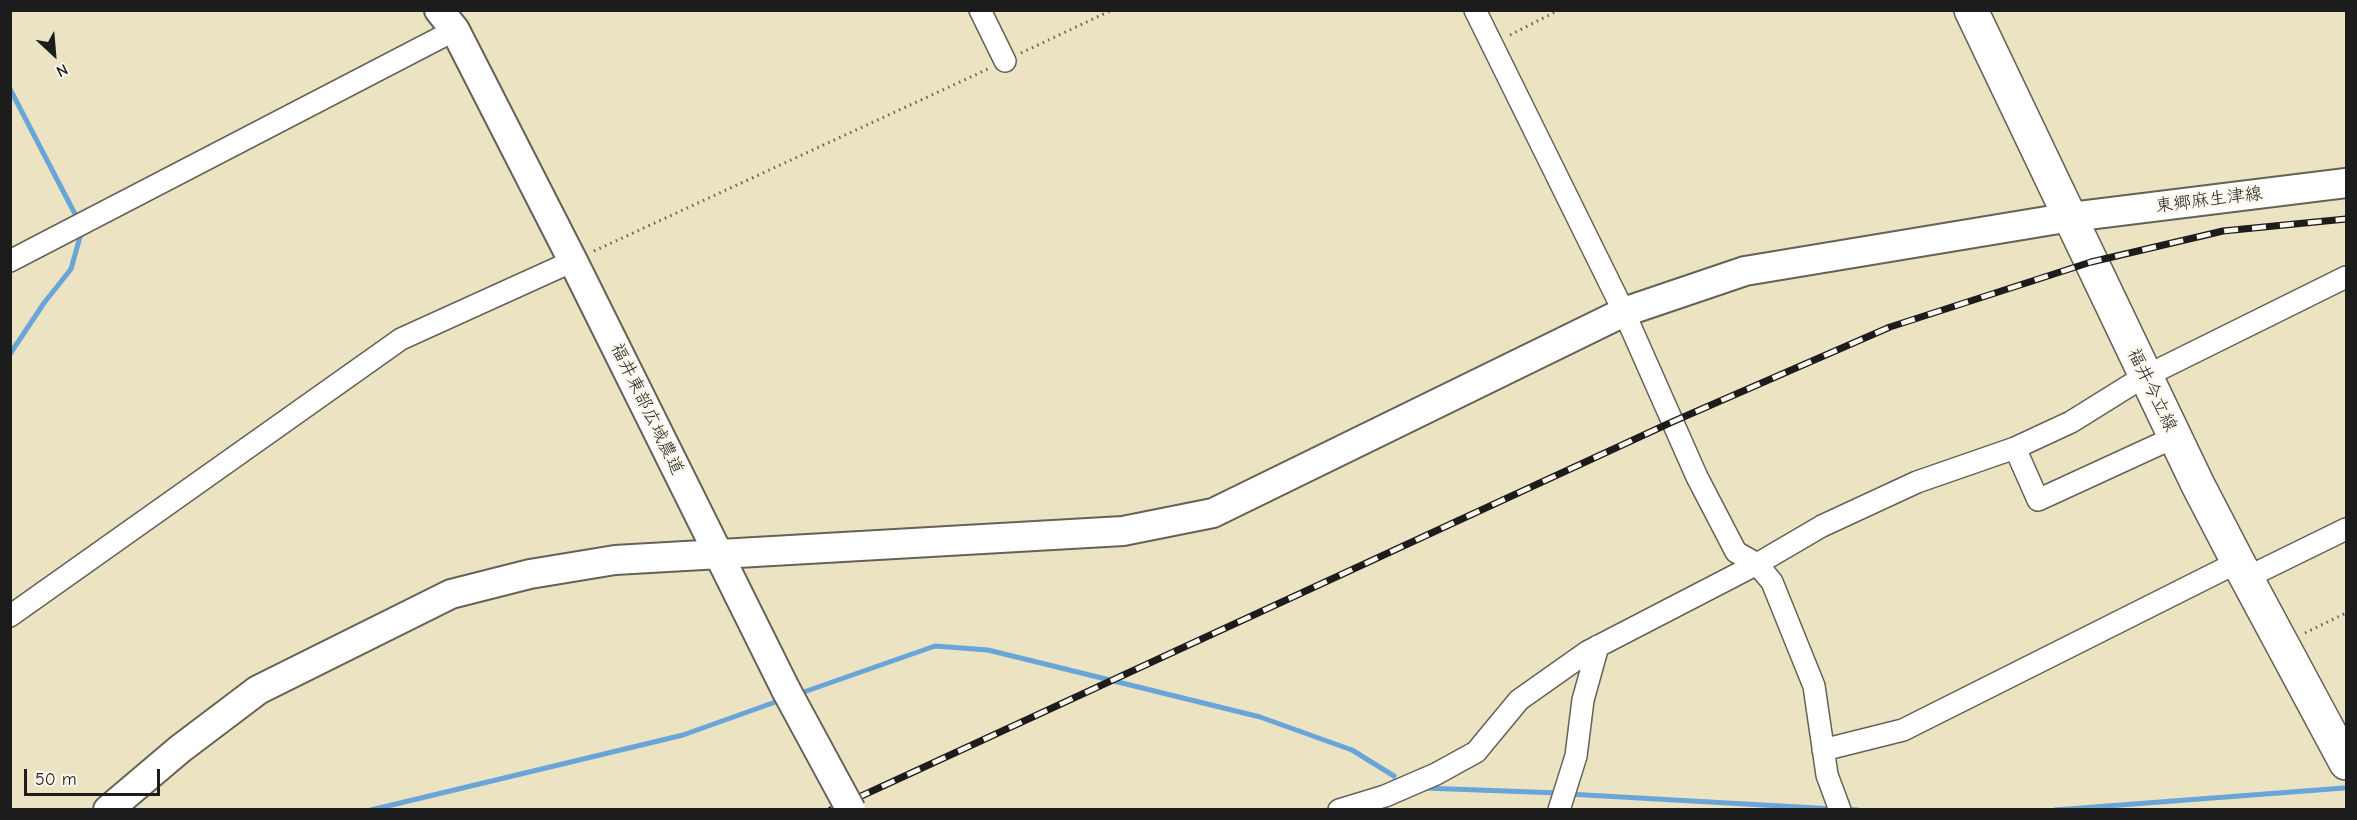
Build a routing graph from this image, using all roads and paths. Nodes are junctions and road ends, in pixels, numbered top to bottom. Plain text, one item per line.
1 (980, 10) edge
2 (1112, 10) edge
3 (1475, 10) edge
4 (1559, 10) edge
5 (1971, 10) edge
6 (447, 20) edge
7 (1492, 44) junction
8 (1005, 61) junction
9 (2346, 183) edge
10 (2071, 217) junction
11 (10, 261) edge
12 (573, 261) junction
13 (2346, 277) edge
14 (1624, 312) junction
15 (2145, 377) junction
16 (2175, 437) junction
17 (2015, 448) junction
18 (2346, 529) edge
19 (720, 555) junction
20 (1757, 564) junction
21 (2242, 570) junction
22 (2346, 613) edge
23 (10, 616) edge
24 (2282, 644) junction
25 (1598, 646) junction
26 (1823, 750) junction
27 (2346, 763) edge
28 (1839, 807) edge
29 (1559, 808) edge
30 (108, 810) edge
31 (851, 810) edge
32 (1339, 810) edge

1 - 8 street
2 - 8 path
3 - 7 street
4 - 7 path
5 - 10 main road, 福井今立線
6 - 11 street
6 - 12 street, 福井東部広域農道
7 - 14 street
8 - 12 path
9 - 10 street, 東郷麻生津線
10 - 14 street, 東郷麻生津線
10 - 15 main road, 福井今立線
12 - 19 street, 福井東部広域農道
12 - 23 street
13 - 15 street
14 - 19 street, 東郷麻生津線
14 - 20 street
15 - 16 main road, 福井今立線
15 - 17 street
16 - 17 street
16 - 21 main road, 福井今立線
17 - 20 street
18 - 21 street
19 - 30 street, 東郷麻生津線
19 - 31 street, 福井東部広域農道, bridge
20 - 25 street
20 - 26 street
21 - 24 main road, 福井今立線
21 - 26 street
22 - 24 path
24 - 27 main road, 福井今立線
25 - 29 street
25 - 32 street
26 - 28 street

